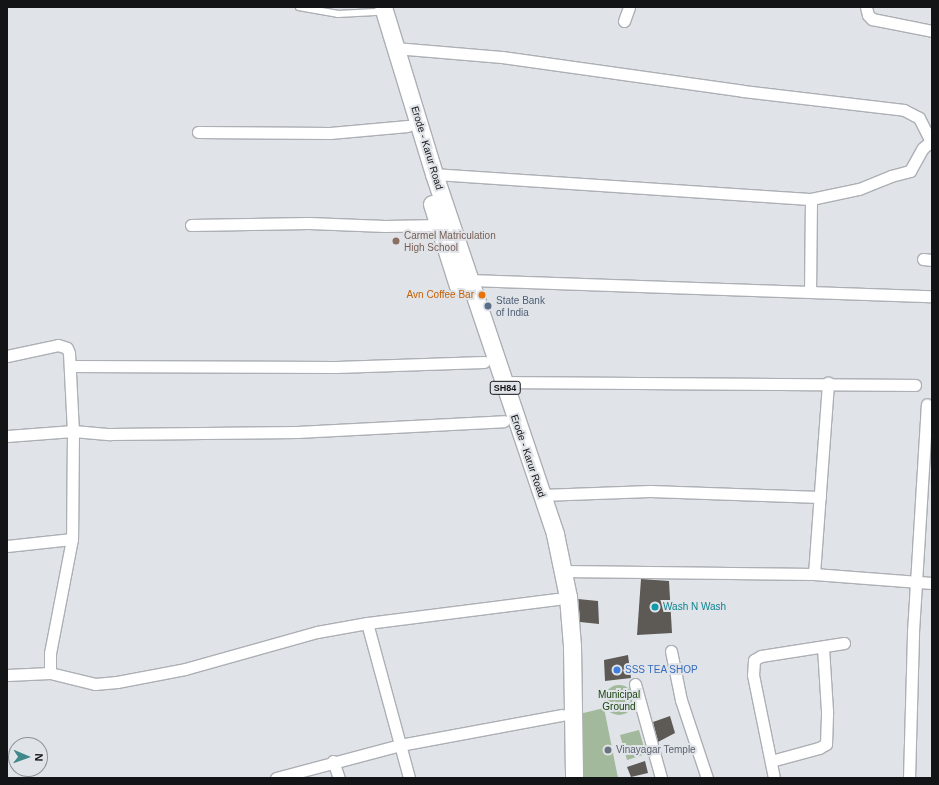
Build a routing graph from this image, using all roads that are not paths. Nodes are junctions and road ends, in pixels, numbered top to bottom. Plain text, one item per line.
1 (299, 7) edge
2 (629, 7) edge
3 (866, 7) edge
4 (377, 9) edge
5 (624, 21) dead end
6 (932, 31) edge
7 (395, 48) junction
8 (408, 126) junction
9 (198, 132) dead end
10 (931, 143) edge
11 (434, 174) junction
12 (812, 199) junction
13 (446, 225) junction
14 (191, 226) dead end
15 (468, 280) junction
16 (810, 291) junction
17 (932, 296) edge
18 (7, 356) edge
19 (484, 362) junction
20 (70, 366) junction
21 (503, 382) junction
22 (828, 383) junction
23 (915, 385) dead end
24 (928, 404) dead end
25 (504, 421) junction
26 (73, 431) junction
27 (7, 436) edge
28 (541, 495) junction
29 (820, 497) junction
30 (72, 539) junction
31 (7, 546) edge
32 (564, 571) junction
33 (814, 574) junction
34 (917, 580) junction
35 (932, 582) edge
36 (557, 599) junction
37 (366, 623) junction
38 (844, 643) dead end
39 (823, 646) junction
40 (671, 651) dead end
41 (50, 673) junction
42 (7, 674) edge
43 (634, 684) dead end
44 (562, 715) junction
45 (400, 745) junction
46 (333, 761) junction
47 (771, 761) junction
48 (276, 778) edge
49 (339, 778) edge
50 (409, 778) edge
51 (563, 778) edge
52 (574, 778) edge
53 (661, 778) edge
54 (707, 778) edge
55 (774, 778) edge
56 (909, 778) edge

1 - 4 lane
2 - 5 street
3 - 6 street
4 - 7 main road, Erode - Karur Road / SH84
4 - 8 main road, Erode - Karur Road / SH84
7 - 10 street
7 - 11 main road, Erode - Karur Road / SH84
8 - 9 street
8 - 13 main road, Erode - Karur Road / SH84
10 - 12 street
11 - 12 street
11 - 13 main road, Erode - Karur Road / SH84
12 - 16 street
13 - 14 street
13 - 15 main road, Erode - Karur Road / SH84
13 - 19 main road, Erode - Karur Road / SH84
15 - 16 street
15 - 21 main road, Erode - Karur Road / SH84
16 - 17 street
18 - 20 street
19 - 20 street
19 - 25 main road, Erode - Karur Road / SH84
20 - 26 street
21 - 22 street
21 - 28 main road, Erode - Karur Road / SH84
22 - 23 street
22 - 29 street
24 - 34 street
25 - 26 street
25 - 36 main road, Erode - Karur Road / SH84
26 - 27 street
26 - 30 street
28 - 29 street
28 - 32 main road, Erode - Karur Road / SH84
29 - 33 street
30 - 31 street
30 - 41 street
32 - 33 street
32 - 52 main road, Erode - Karur Road / SH84
33 - 34 street
34 - 35 street
34 - 56 street
36 - 37 street
36 - 44 main road, Erode - Karur Road / SH84
37 - 41 street
37 - 45 street
38 - 39 street
39 - 47 street
39 - 47 street
40 - 54 street
41 - 42 street
43 - 53 street
44 - 45 street
44 - 51 main road, Erode - Karur Road / SH84
45 - 46 street
45 - 50 street
46 - 48 street
46 - 49 street
47 - 55 street

